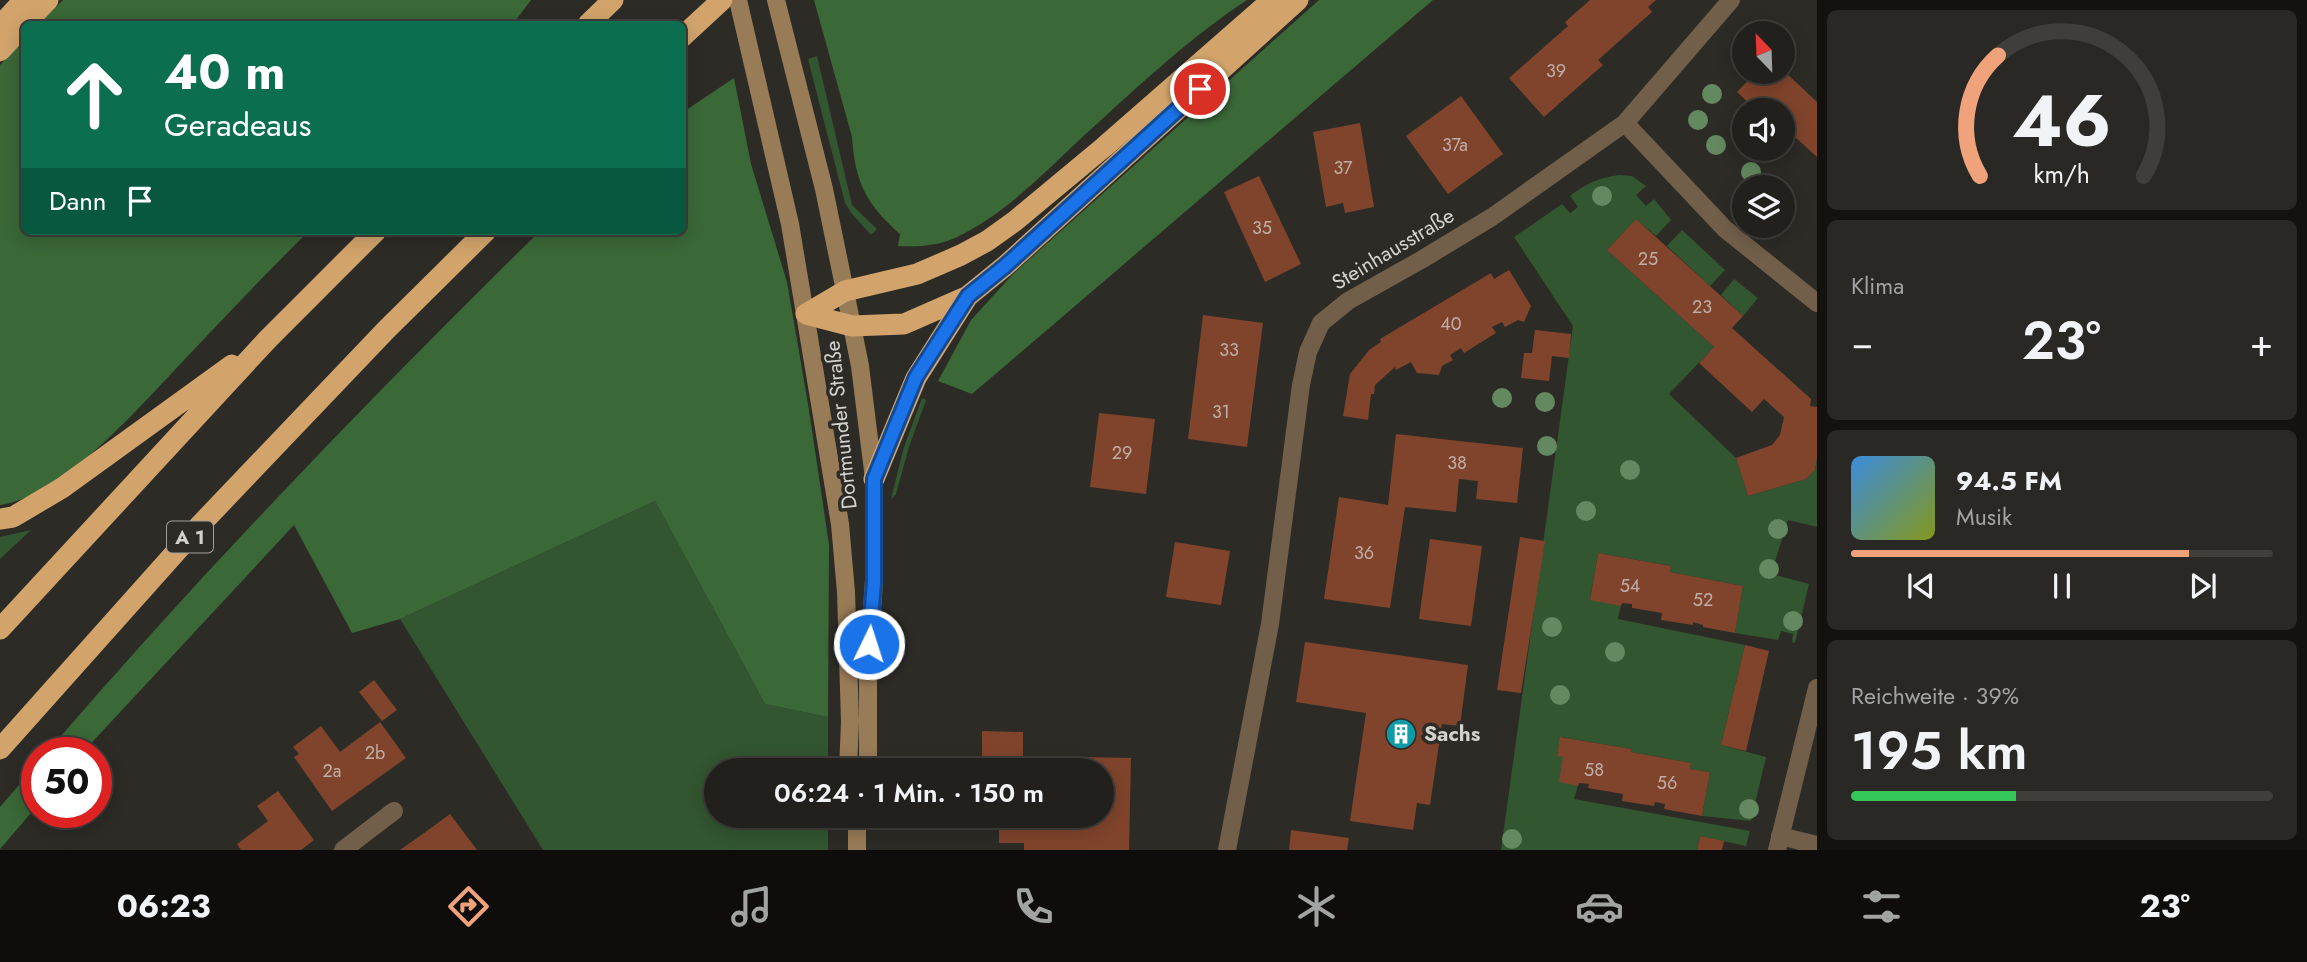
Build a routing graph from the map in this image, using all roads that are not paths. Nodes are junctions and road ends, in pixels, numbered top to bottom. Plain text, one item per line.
1 (24, 0) edge
2 (48, 0) edge
3 (613, 0) edge
4 (722, 0) edge
5 (738, 0) edge
6 (776, 0) edge
7 (1272, 0) edge
8 (1298, 0) edge
9 (1731, 0) edge
10 (29, 21) edge
11 (591, 21) edge
12 (0, 26) edge
13 (21, 29) edge
14 (686, 33) edge
15 (0, 51) edge
16 (1625, 123) junction
17 (372, 235) edge
18 (482, 235) edge
19 (845, 290) junction
20 (968, 296) junction
21 (1817, 303) edge
22 (806, 314) junction
23 (852, 326) junction
24 (268, 339) junction
25 (874, 479) junction
26 (0, 519) edge
27 (0, 629) edge
28 (1817, 688) edge
29 (0, 749) edge
30 (848, 758) edge
31 (869, 758) edge
32 (394, 811) dead end
33 (857, 828) edge
34 (1779, 843) edge
35 (1817, 845) edge
36 (343, 850) edge
37 (857, 850) edge
38 (1227, 850) edge

1 - 12 highway
2 - 10 highway
3 - 11 highway
4 - 14 highway
5 - 22 main road, Dortmunder Straße
6 - 19 main road, Dortmunder Straße
7 - 19 highway
8 - 20 highway
9 - 16 street, Steinhausstraße
13 - 15 highway
16 - 21 street
16 - 38 street, Steinhausstraße
17 - 24 highway
18 - 29 highway, A 1
19 - 22 highway
19 - 23 main road, Dortmunder Straße
20 - 23 highway
20 - 25 highway
22 - 23 highway
22 - 30 main road, Dortmunder Straße
23 - 25 main road, Dortmunder Straße
24 - 26 highway
24 - 27 highway
25 - 31 main road, Dortmunder Straße
28 - 34 street
32 - 36 street
33 - 37 main road
34 - 35 street

